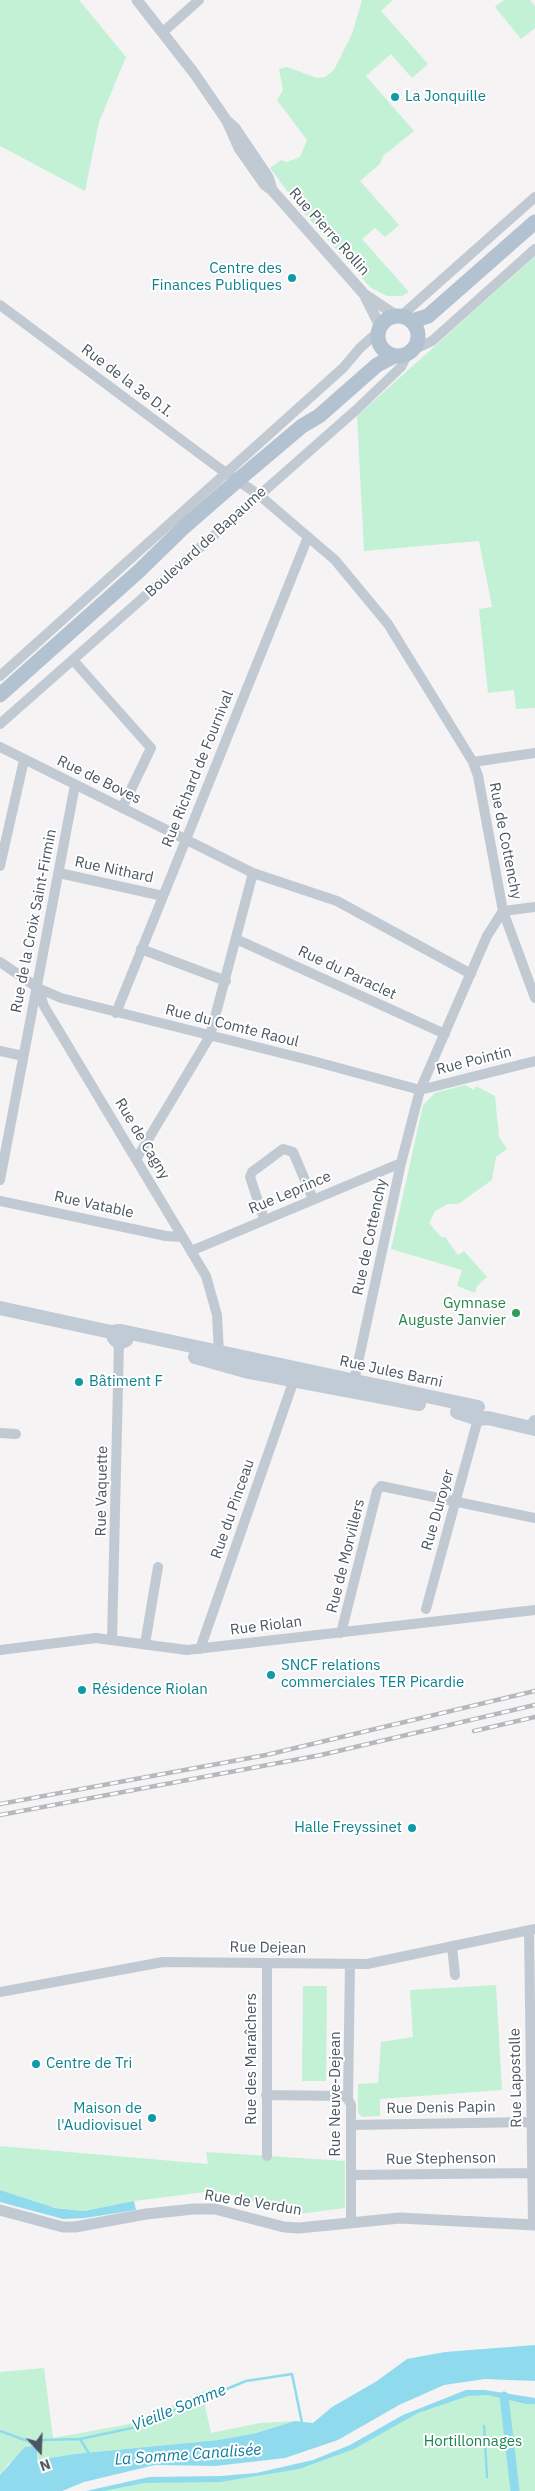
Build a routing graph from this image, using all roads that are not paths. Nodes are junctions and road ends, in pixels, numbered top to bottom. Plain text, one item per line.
1 (137, 0) edge
2 (199, 0) edge
3 (163, 32) junction
4 (535, 197) edge
5 (535, 222) edge
6 (535, 250) edge
7 (464, 286) junction
8 (364, 294) junction
9 (0, 305) edge
10 (403, 318) junction
11 (379, 333) junction
12 (408, 349) junction
13 (355, 382) junction
14 (237, 479) junction
15 (259, 495) junction
16 (308, 537) junction
17 (74, 660) junction
18 (0, 676) edge
19 (0, 694) edge
20 (0, 724) edge
21 (0, 747) edge
22 (535, 753) edge
23 (24, 760) junction
24 (472, 762) junction
25 (74, 785) junction
26 (122, 808) junction
27 (185, 841) junction
28 (0, 866) edge
29 (59, 873) junction
30 (253, 873) junction
31 (163, 896) junction
32 (535, 907) edge
33 (503, 911) junction
34 (236, 939) junction
35 (142, 949) junction
36 (0, 962) edge
37 (471, 974) junction
38 (226, 981) junction
39 (38, 988) junction
40 (535, 998) edge
41 (116, 1013) junction
42 (445, 1034) junction
43 (210, 1036) junction
44 (0, 1051) edge
45 (23, 1056) junction
46 (535, 1061) edge
47 (420, 1090) junction
48 (136, 1158) junction
49 (401, 1163) junction
50 (0, 1180) edge
51 (313, 1199) junction
52 (0, 1201) edge
53 (264, 1219) junction
54 (182, 1237) junction
55 (191, 1251) junction
56 (0, 1308) edge
57 (0, 1317) edge
58 (119, 1339) junction
59 (219, 1353) junction
60 (296, 1374) junction
61 (353, 1386) junction
62 (480, 1414) junction
63 (535, 1421) edge
64 (535, 1429) edge
65 (0, 1432) edge
66 (16, 1434) dead end
67 (455, 1501) junction
68 (535, 1518) edge
69 (158, 1567) dead end
70 (426, 1608) dead end
71 (535, 1610) edge
72 (341, 1633) junction
73 (112, 1639) junction
74 (145, 1644) junction
75 (200, 1649) junction
76 (0, 1650) edge
77 (532, 1930) edge
78 (452, 1946) junction
79 (268, 1963) junction
80 (350, 1964) junction
81 (455, 1975) dead end
82 (0, 1992) edge
83 (266, 2095) junction
84 (348, 2099) junction
85 (531, 2122) junction
86 (351, 2125) junction
87 (267, 2156) dead end
88 (532, 2173) junction
89 (351, 2175) junction
90 (0, 2210) edge
91 (351, 2223) junction
92 (534, 2225) edge

1 - 3 street, Rue Pierre Rollin
2 - 3 street
3 - 8 street, Rue Pierre Rollin
4 - 10 street
5 - 7 main road, Boulevard de Bapaume
6 - 12 street, Boulevard de Bapaume
7 - 10 main road, Boulevard de Bapaume
7 - 12 main road, Boulevard de Bapaume
8 - 10 street, Rue Pierre Rollin
8 - 11 street, Rue Pierre Rollin
9 - 14 street, Rue de la 3e D.I.
10 - 11 main road, Boulevard de Bapaume
10 - 12 main road
11 - 12 main road
11 - 13 main road, Boulevard de Bapaume
11 - 14 street, Boulevard de Bapaume
12 - 13 main road, Boulevard de Bapaume
12 - 15 street, Boulevard de Bapaume
13 - 14 main road, Boulevard de Bapaume
14 - 15 street, Rue de Cottenchy
14 - 18 street, Boulevard de Bapaume
14 - 19 main road, Boulevard de Bapaume
15 - 16 street, Rue de Cottenchy
15 - 17 street, Boulevard de Bapaume
16 - 24 street, Rue de Cottenchy
16 - 27 street, Rue Richard de Fournival
17 - 20 street, Boulevard de Bapaume
17 - 26 street
21 - 23 street, Rue de Boves
22 - 24 street
23 - 25 street, Rue de Boves
23 - 28 street
24 - 33 street, Rue de Cottenchy
25 - 26 street, Rue de Boves
25 - 29 street, Rue de la Croix Saint-Firmin
26 - 27 street, Rue de Boves
27 - 30 street, Rue de Boves
27 - 31 street, Rue Richard de Fournival
29 - 31 street, Rue Nithard
29 - 39 street, Rue de la Croix Saint-Firmin
30 - 34 street
30 - 37 street, Rue de Boves
31 - 35 street, Rue Richard de Fournival
32 - 33 street
33 - 37 street, Rue de Cottenchy
33 - 40 street
34 - 38 street
34 - 42 street, Rue du Paraclet
35 - 38 street
35 - 41 street, Rue Richard de Fournival
36 - 39 street
37 - 42 street, Rue de Cottenchy
38 - 43 street
39 - 41 street, Rue du Comte Raoul
39 - 45 street, Rue de la Croix Saint-Firmin
39 - 48 street, Rue de Cagny
41 - 43 street, Rue du Comte Raoul
42 - 47 street, Rue de Cottenchy
43 - 47 street, Rue du Comte Raoul
43 - 48 street
44 - 45 street
45 - 50 street, Rue de la Croix Saint-Firmin
46 - 47 street, Rue Pointin
47 - 49 street, Rue de Cottenchy
48 - 54 street, Rue de Cagny
49 - 51 street, Rue Leprince
49 - 61 street, Rue de Cottenchy
51 - 53 street, Rue Leprince
51 - 53 street
52 - 54 street, Rue Vatable
53 - 55 street, Rue Leprince
54 - 55 street, Rue de Cagny
55 - 59 street, Rue de Cagny
56 - 58 main road, Rue Jules Barni
57 - 58 main road, Rue Jules Barni
58 - 59 main road, Rue Jules Barni
58 - 60 main road, Rue Jules Barni
58 - 73 street, Rue Vaquette
59 - 60 main road, Rue Jules Barni
60 - 61 main road, Rue Jules Barni
60 - 75 street, Rue du Pinceau
61 - 62 main road, Rue Jules Barni
62 - 63 main road, Rue Jules Barni
62 - 64 main road, Rue Jules Barni
62 - 67 street, Rue Duroyer
63 - 64 main road
65 - 66 street
67 - 68 street
67 - 70 street, Rue Duroyer
67 - 72 street, Rue de Morvillers
69 - 74 street
71 - 72 street, Rue Riolan
72 - 75 street, Rue Riolan
73 - 74 street, Rue Riolan
73 - 76 street, Rue Riolan
74 - 75 street, Rue Riolan
77 - 78 street, Rue Dejean
77 - 85 street, Rue Lapostolle
78 - 80 street, Rue Dejean
78 - 81 street
79 - 80 street, Rue Dejean
79 - 82 street, Rue Dejean
79 - 83 street, Rue des Maraîchers
80 - 84 street, Rue Neuve-Dejean
83 - 84 street
83 - 87 street, Rue des Maraîchers
84 - 86 street, Rue Neuve-Dejean
85 - 86 street, Rue Denis Papin
85 - 88 street, Rue Lapostolle
86 - 89 street, Rue Neuve-Dejean
88 - 89 street, Rue Stephenson
88 - 92 street, Rue Lapostolle
89 - 91 street, Rue Neuve-Dejean
90 - 91 street, Rue de Verdun
91 - 92 street, Rue de Verdun

